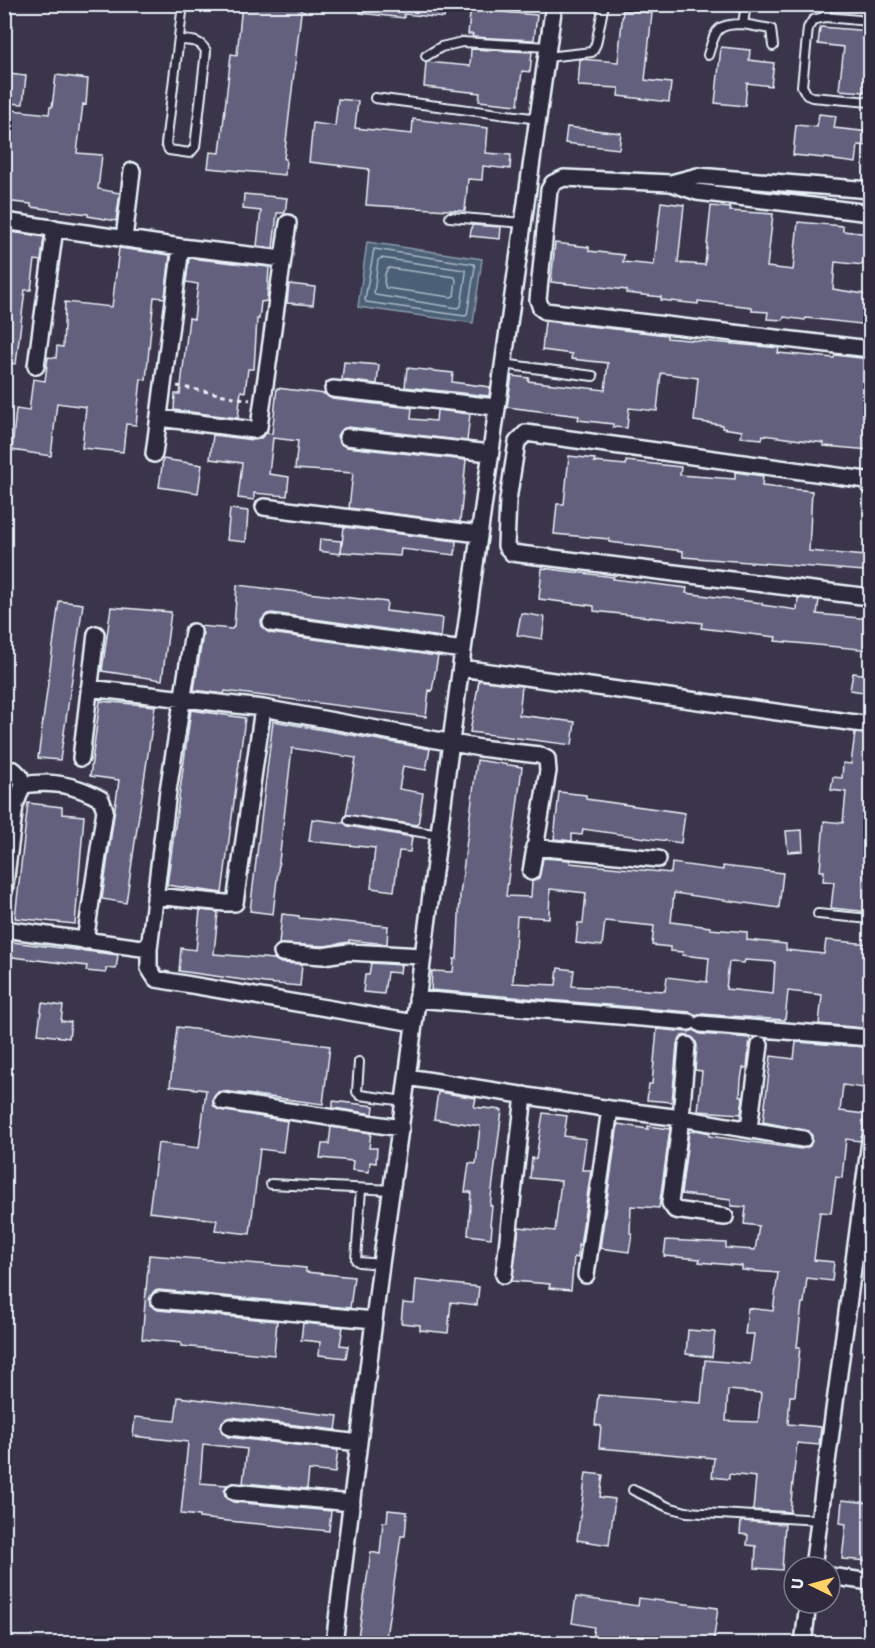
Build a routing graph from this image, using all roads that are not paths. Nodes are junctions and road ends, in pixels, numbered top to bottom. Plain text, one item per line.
1 (183, 4) edge
2 (554, 4) edge
3 (604, 4) edge
4 (640, 4) edge
5 (669, 4) edge
6 (746, 4) edge
7 (827, 4) edge
8 (825, 17) junction
9 (870, 21) edge
10 (743, 24) junction
11 (180, 40) junction
12 (773, 46) dead end
13 (548, 52) junction
14 (708, 55) dead end
15 (426, 56) dead end
16 (375, 98) dead end
17 (870, 102) edge
18 (538, 119) junction
19 (132, 171) dead end
20 (671, 183) junction
21 (870, 190) edge
22 (870, 213) edge
23 (450, 217) dead end
24 (4, 221) edge
25 (288, 223) dead end
26 (523, 223) junction
27 (55, 228) junction
28 (124, 239) junction
29 (181, 247) junction
30 (283, 259) junction
31 (870, 349) edge
32 (503, 364) junction
33 (36, 366) dead end
34 (593, 376) dead end
35 (333, 388) dead end
36 (496, 407) junction
37 (159, 418) junction
38 (347, 437) dead end
39 (490, 453) junction
40 (154, 454) dead end
41 (869, 482) edge
42 (264, 507) dead end
43 (479, 534) junction
44 (870, 597) edge
45 (271, 623) dead end
46 (192, 632) dead end
47 (96, 634) dead end
48 (463, 650) junction
49 (461, 668) junction
50 (89, 688) junction
51 (182, 700) junction
52 (263, 708) junction
53 (870, 725) edge
54 (452, 743) junction
55 (81, 758) dead end
56 (4, 769) edge
57 (23, 784) junction
58 (349, 820) dead end
59 (439, 835) junction
60 (534, 847) junction
61 (658, 859) dead end
62 (531, 872) dead end
63 (4, 892) edge
64 (155, 896) junction
65 (818, 914) dead end
66 (870, 919) edge
67 (4, 929) edge
68 (85, 941) junction
69 (149, 949) junction
70 (282, 953) dead end
71 (423, 956) junction
72 (417, 999) junction
73 (414, 1023) junction
74 (870, 1038) edge
75 (687, 1045) dead end
76 (760, 1045) dead end
77 (359, 1062) dead end
78 (407, 1077) junction
79 (524, 1095) junction
80 (222, 1101) dead end
81 (404, 1101) junction
82 (610, 1109) junction
83 (681, 1118) junction
84 (401, 1128) junction
85 (749, 1128) junction
86 (803, 1139) dead end
87 (870, 1141) edge
88 (271, 1184) dead end
89 (361, 1189) junction
90 (393, 1190) junction
91 (725, 1217) dead end
92 (381, 1264) junction
93 (504, 1275) dead end
94 (586, 1275) dead end
95 (159, 1300) dead end
96 (374, 1320) junction
97 (230, 1427) dead end
98 (358, 1443) junction
99 (633, 1490) dead end
100 (234, 1492) dead end
101 (351, 1503) junction
102 (820, 1520) junction
103 (815, 1555) edge
104 (842, 1578) edge
105 (870, 1582) edge
106 (807, 1615) edge
107 (334, 1644) edge
108 (803, 1644) edge

1 - 11 lane
2 - 13 street
3 - 13 lane
4 - 5 lane
6 - 10 lane
7 - 8 lane
8 - 9 lane
8 - 17 lane
10 - 12 lane
10 - 14 lane
11 - 11 lane
13 - 15 lane
13 - 18 street
16 - 18 lane
18 - 26 street
19 - 28 street
20 - 21 street
20 - 22 street
20 - 31 street
23 - 26 lane
24 - 27 street
25 - 30 street
26 - 32 street
27 - 28 street
27 - 33 street
28 - 29 street
29 - 30 street
29 - 37 street
30 - 37 street
32 - 34 lane
32 - 36 street
35 - 36 street
36 - 39 street
37 - 40 street
38 - 39 street
39 - 43 street
41 - 44 street
42 - 43 street
43 - 48 street
45 - 48 street
46 - 51 street
47 - 50 street
48 - 49 street
49 - 53 street
49 - 54 street
50 - 51 street
50 - 55 street
51 - 52 street
51 - 64 street
52 - 54 street
52 - 64 street
54 - 59 street
54 - 60 street
56 - 57 street
57 - 63 street
57 - 68 street
58 - 59 lane
59 - 71 street
60 - 61 street
60 - 62 street
64 - 69 street
65 - 66 lane
67 - 68 street
68 - 69 street
69 - 73 street
70 - 71 street
71 - 72 street
72 - 73 street
72 - 74 street
73 - 78 street
75 - 83 street
76 - 85 street
77 - 81 lane
78 - 79 street
78 - 81 street
79 - 82 street
79 - 93 street
80 - 84 street
81 - 84 street
82 - 83 street
82 - 94 street
83 - 85 street
83 - 91 street
84 - 90 street
85 - 86 street
87 - 102 street
88 - 89 lane
89 - 90 lane
89 - 92 lane
90 - 92 street
92 - 96 street
95 - 96 street
96 - 98 street
97 - 98 street
98 - 101 street
99 - 102 lane
100 - 101 street
101 - 107 street
102 - 103 street
104 - 105 street
106 - 108 street

